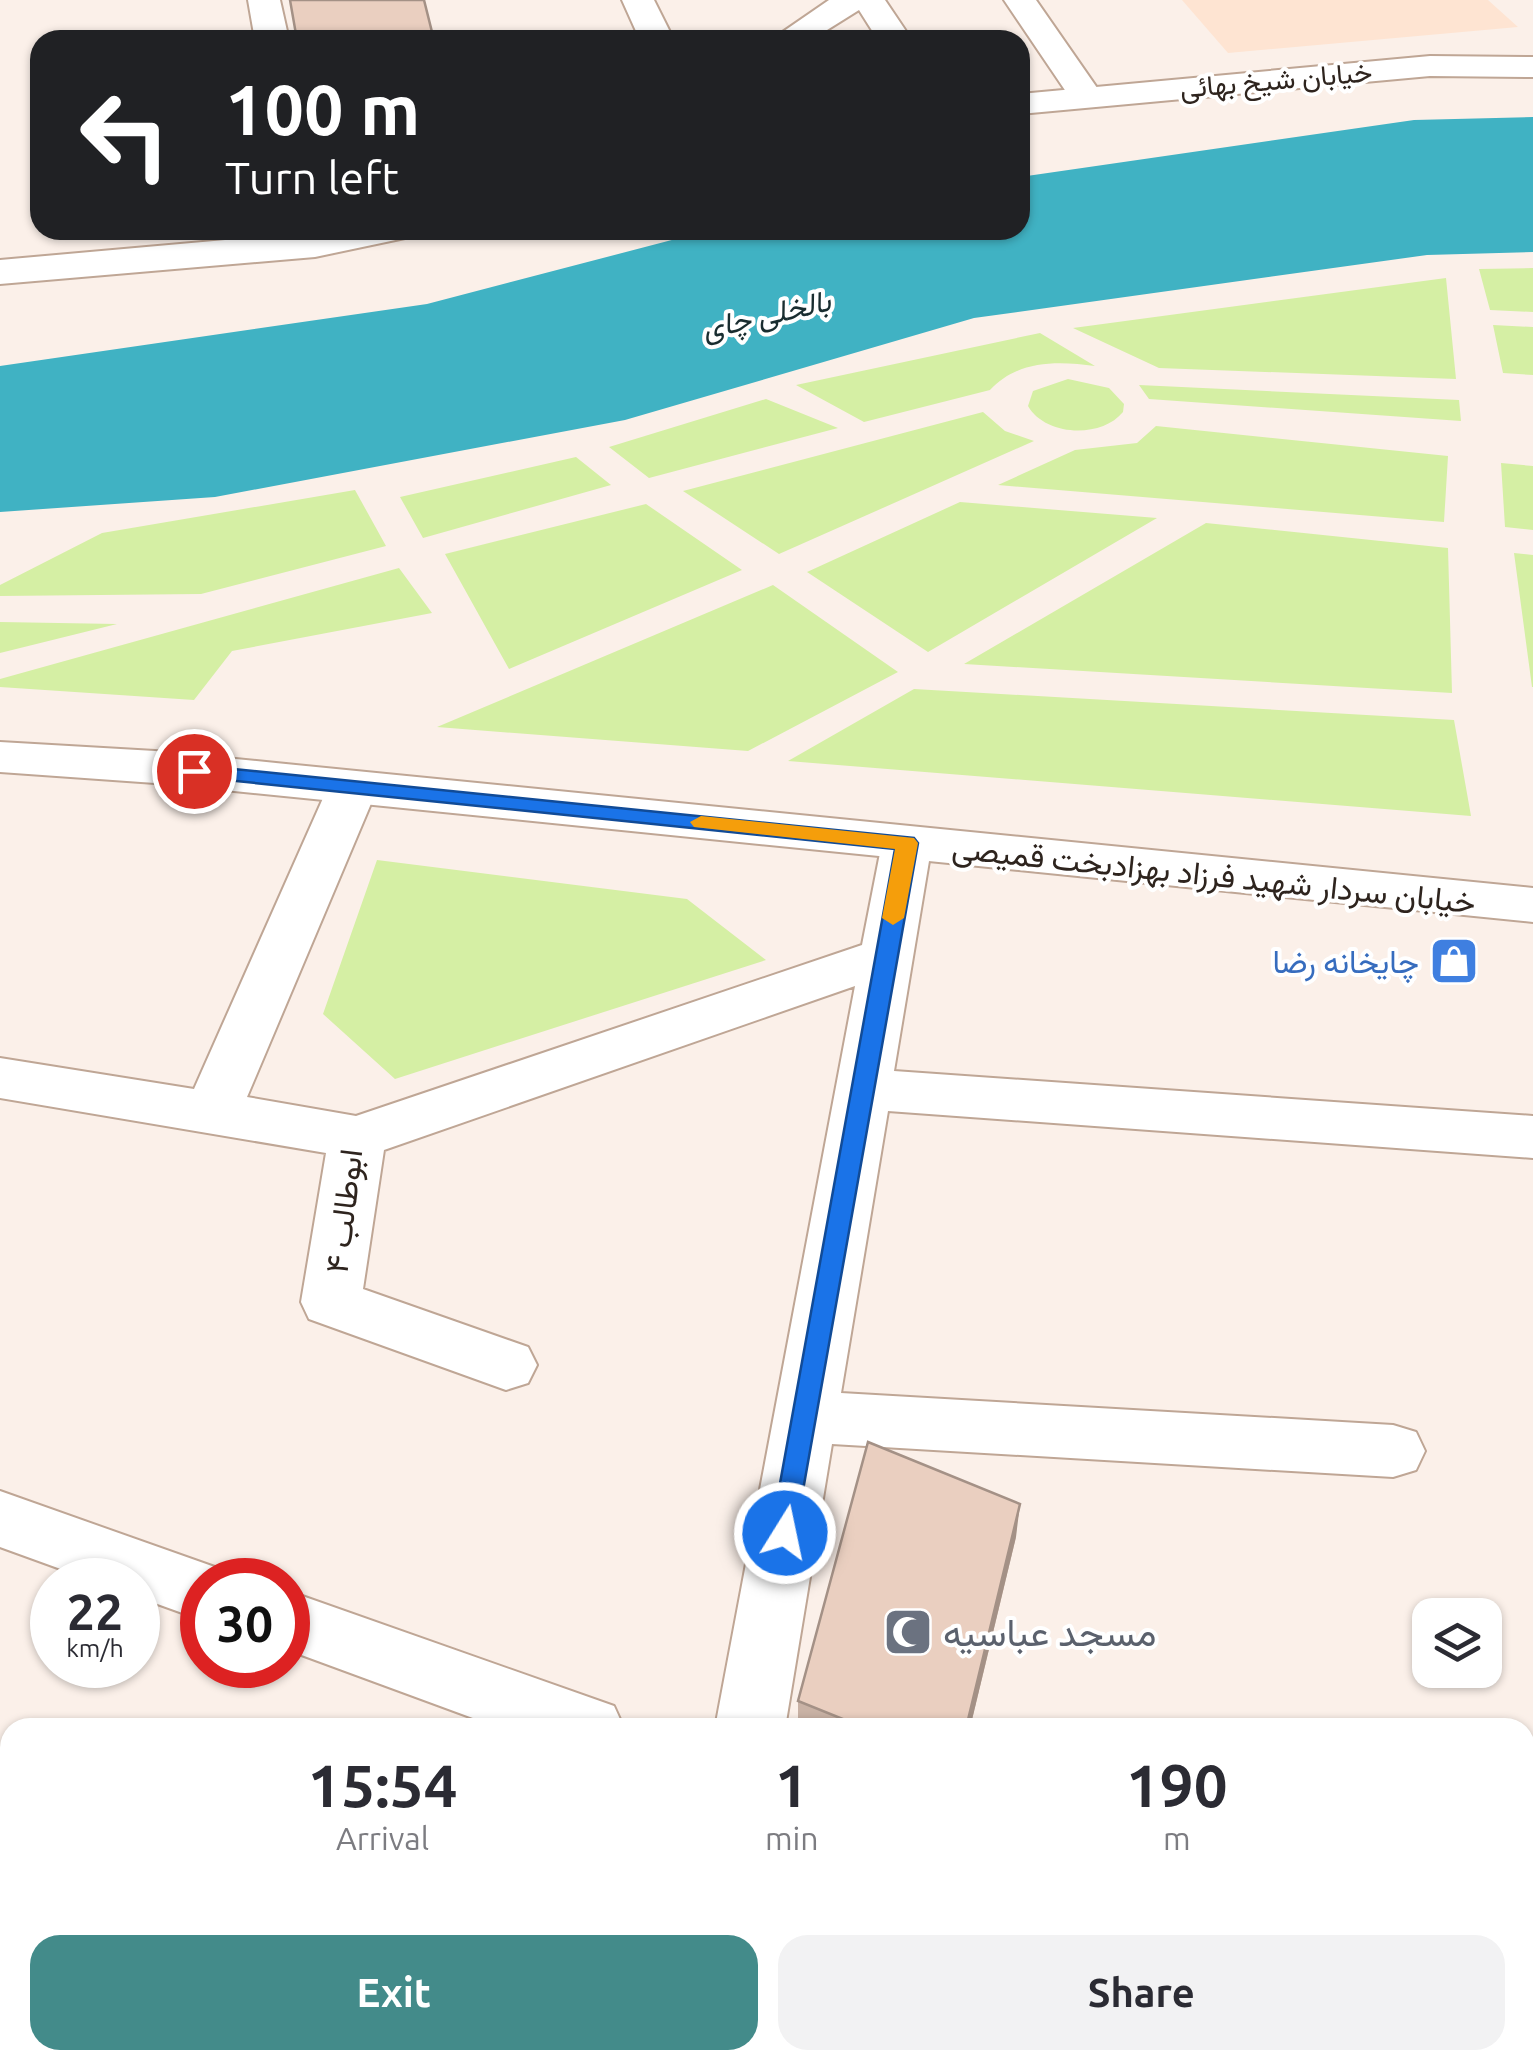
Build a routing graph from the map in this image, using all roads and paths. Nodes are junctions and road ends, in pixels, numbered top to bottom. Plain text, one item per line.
1 (264, 0) edge
2 (638, 0) edge
3 (852, 0) edge
4 (868, 0) edge
5 (1020, 0) edge
6 (270, 30) edge
7 (652, 30) edge
8 (804, 30) edge
9 (888, 30) edge
10 (1533, 66) edge
11 (1086, 95) junction
12 (1030, 103) edge
13 (296, 240) edge
14 (0, 272) edge
15 (0, 757) edge
16 (353, 787) junction
17 (907, 843) junction
18 (1533, 905) edge
19 (886, 956) junction
20 (0, 1078) edge
21 (863, 1089) junction
22 (212, 1112) junction
23 (1533, 1136) edge
24 (358, 1137) junction
25 (506, 1364) dead end
26 (806, 1417) junction
27 (1394, 1451) dead end
28 (0, 1519) edge
29 (180, 1583) edge
30 (310, 1629) edge
31 (561, 1718) edge
32 (752, 1718) edge

1 - 6 street
2 - 7 street
3 - 8 street
4 - 9 street
5 - 11 street
10 - 11 street, خیابان شیخ بهائی
11 - 12 street, خیابان شیخ بهائی
13 - 14 street
15 - 16 street, خیابان سردار شهید فرزاد بهزاد‌بخت قمیصی
16 - 17 street, خیابان سردار شهید فرزاد بهزاد‌بخت قمیصی
16 - 22 street
17 - 18 street, خیابان سردار شهید فرزاد بهزاد‌بخت قمیصی
17 - 19 street
19 - 21 street
19 - 24 street
20 - 22 street, ابوطالب ۴
21 - 23 street
21 - 26 street
22 - 24 street, ابوطالب ۴
24 - 25 street, ابوطالب ۴
26 - 27 street
26 - 32 street
28 - 29 street
30 - 31 street

